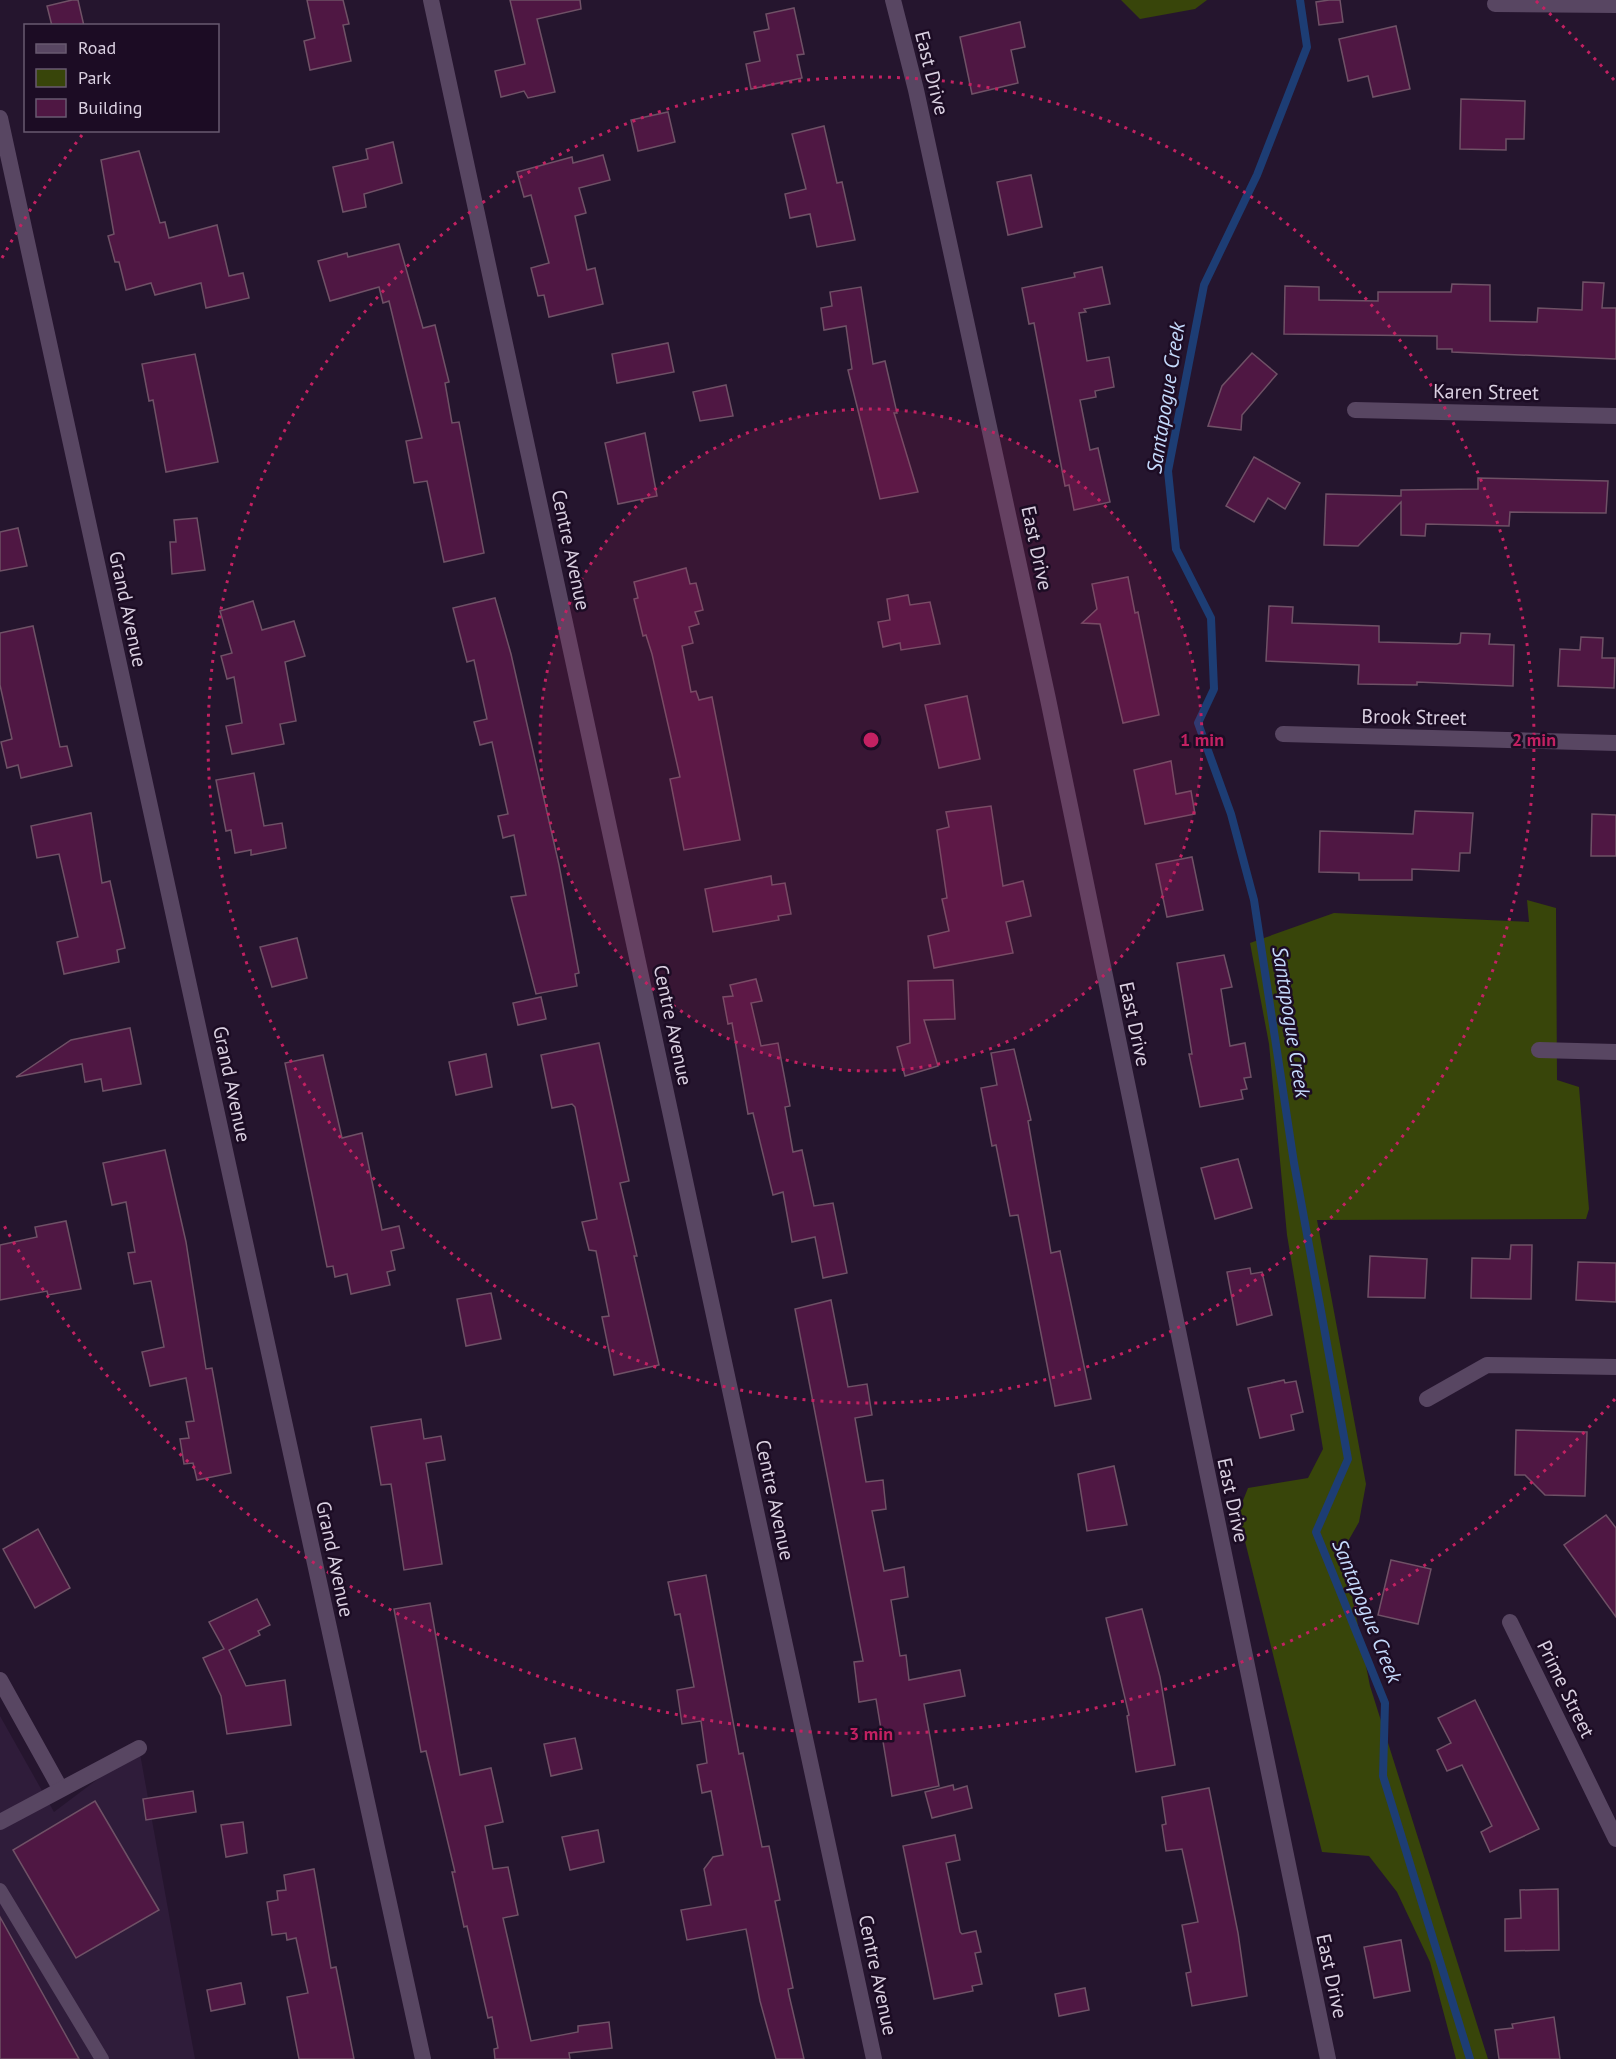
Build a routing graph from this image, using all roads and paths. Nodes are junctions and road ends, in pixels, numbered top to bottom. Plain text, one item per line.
1 (430, 0) edge
2 (893, 0) edge
3 (1495, 4) dead end
4 (1616, 5) edge
5 (0, 118) edge
6 (1355, 410) dead end
7 (1616, 417) edge
8 (1282, 734) dead end
9 (1616, 742) edge
10 (1539, 1050) dead end
11 (1616, 1052) edge
12 (1616, 1367) edge
13 (1427, 1399) dead end
14 (1510, 1622) dead end
15 (0, 1680) edge
16 (139, 1748) dead end
17 (60, 1788) junction
18 (0, 1822) edge
19 (1616, 1839) edge
20 (0, 1890) edge
21 (102, 2059) edge
22 (423, 2059) edge
23 (874, 2059) edge
24 (1328, 2059) edge

1 - 23 street, Centre Avenue
2 - 24 street, East Drive
3 - 4 street
5 - 22 street, Grand Avenue
6 - 7 street, Karen Street
8 - 9 street, Brook Street
10 - 11 street
12 - 13 street
14 - 19 street, Prime Street
15 - 17 street
16 - 17 street
17 - 18 street
20 - 21 lane

